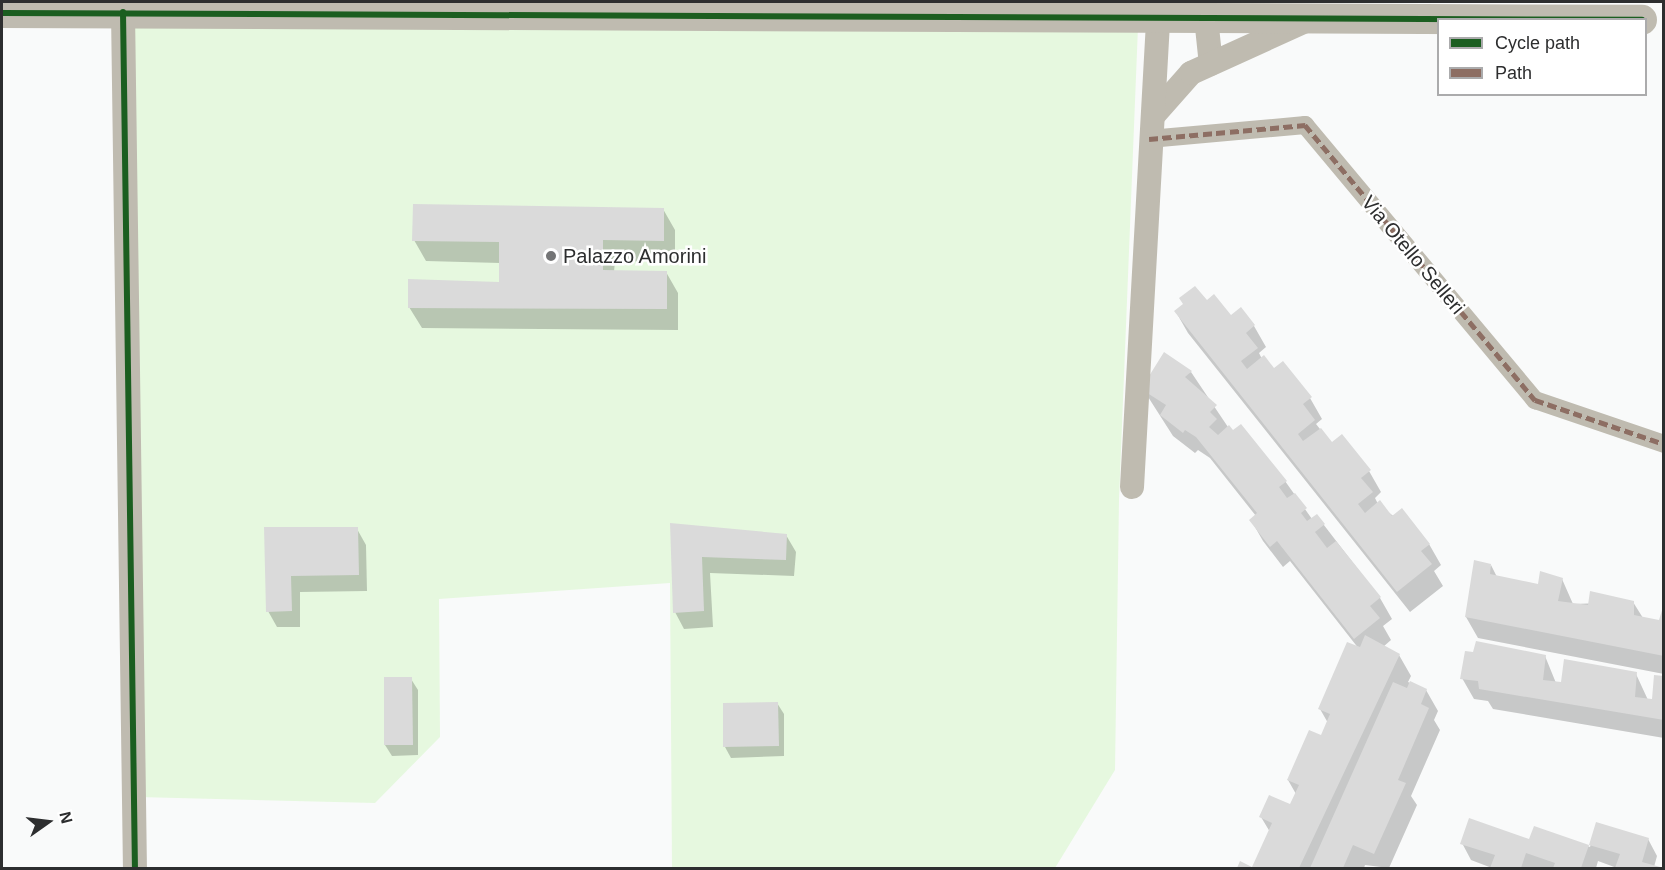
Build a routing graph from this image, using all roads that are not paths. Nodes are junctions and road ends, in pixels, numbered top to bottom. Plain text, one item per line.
1 (123, 12) junction
2 (2, 13) edge
3 (1158, 18) junction
4 (1201, 18) junction
5 (1311, 19) junction
6 (1437, 19) edge
7 (1647, 20) edge
8 (1664, 20) edge
9 (1211, 64) junction
10 (1151, 128) junction
11 (1664, 444) edge
12 (1132, 487) dead end
13 (135, 868) edge

1 - 2 street
1 - 3 street
1 - 13 street
3 - 4 street
3 - 10 street
4 - 5 street
4 - 9 street
5 - 6 street
5 - 9 street
7 - 8 street
9 - 10 street
10 - 11 street, Via Otello Selleri
10 - 12 street

